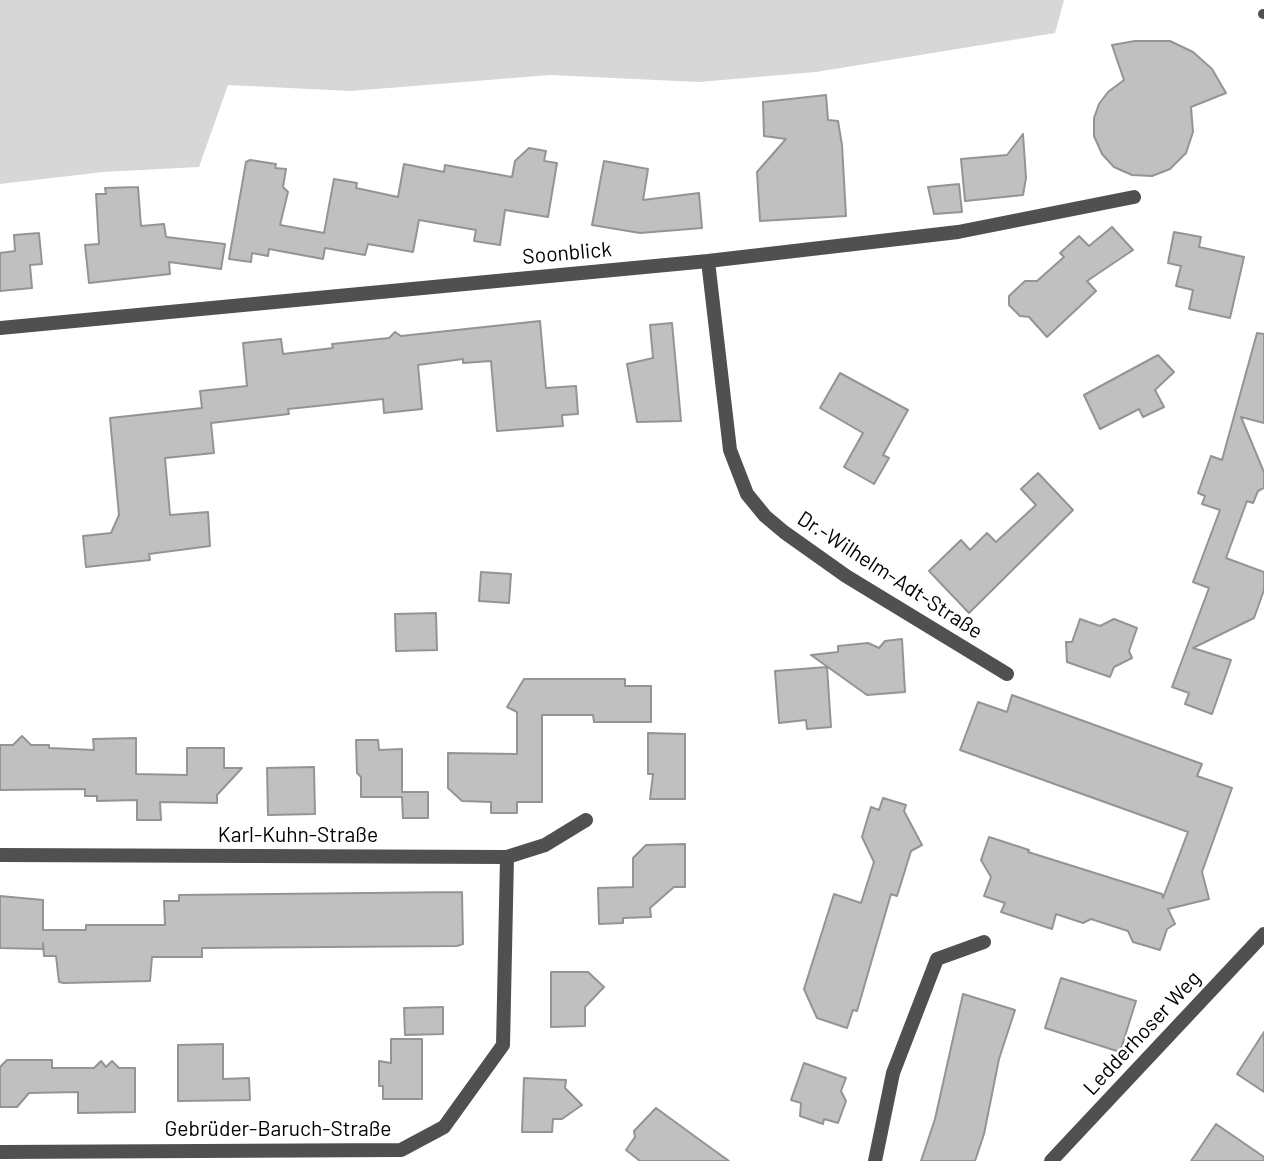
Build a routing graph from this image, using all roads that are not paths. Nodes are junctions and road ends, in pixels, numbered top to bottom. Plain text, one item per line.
1 (1134, 197) dead end
2 (708, 261) junction
3 (0, 328) edge
4 (1007, 674) dead end
5 (586, 820) dead end
6 (0, 855) edge
7 (507, 858) junction
8 (1264, 934) edge
9 (984, 942) dead end
10 (0, 1152) edge
11 (154, 1156) edge
12 (875, 1161) edge
13 (1051, 1161) edge

1 - 2 street, Soonblick
2 - 3 street, Soonblick
2 - 4 street, Dr.-Wilhelm-Adt-Straße
5 - 7 street, Karl-Kuhn-Straße
6 - 7 street, Karl-Kuhn-Straße
7 - 11 street, Gebrüder-Baruch-Straße
8 - 13 street, Ledderhoser Weg
9 - 12 street
10 - 11 street, Gebrüder-Baruch-Straße

